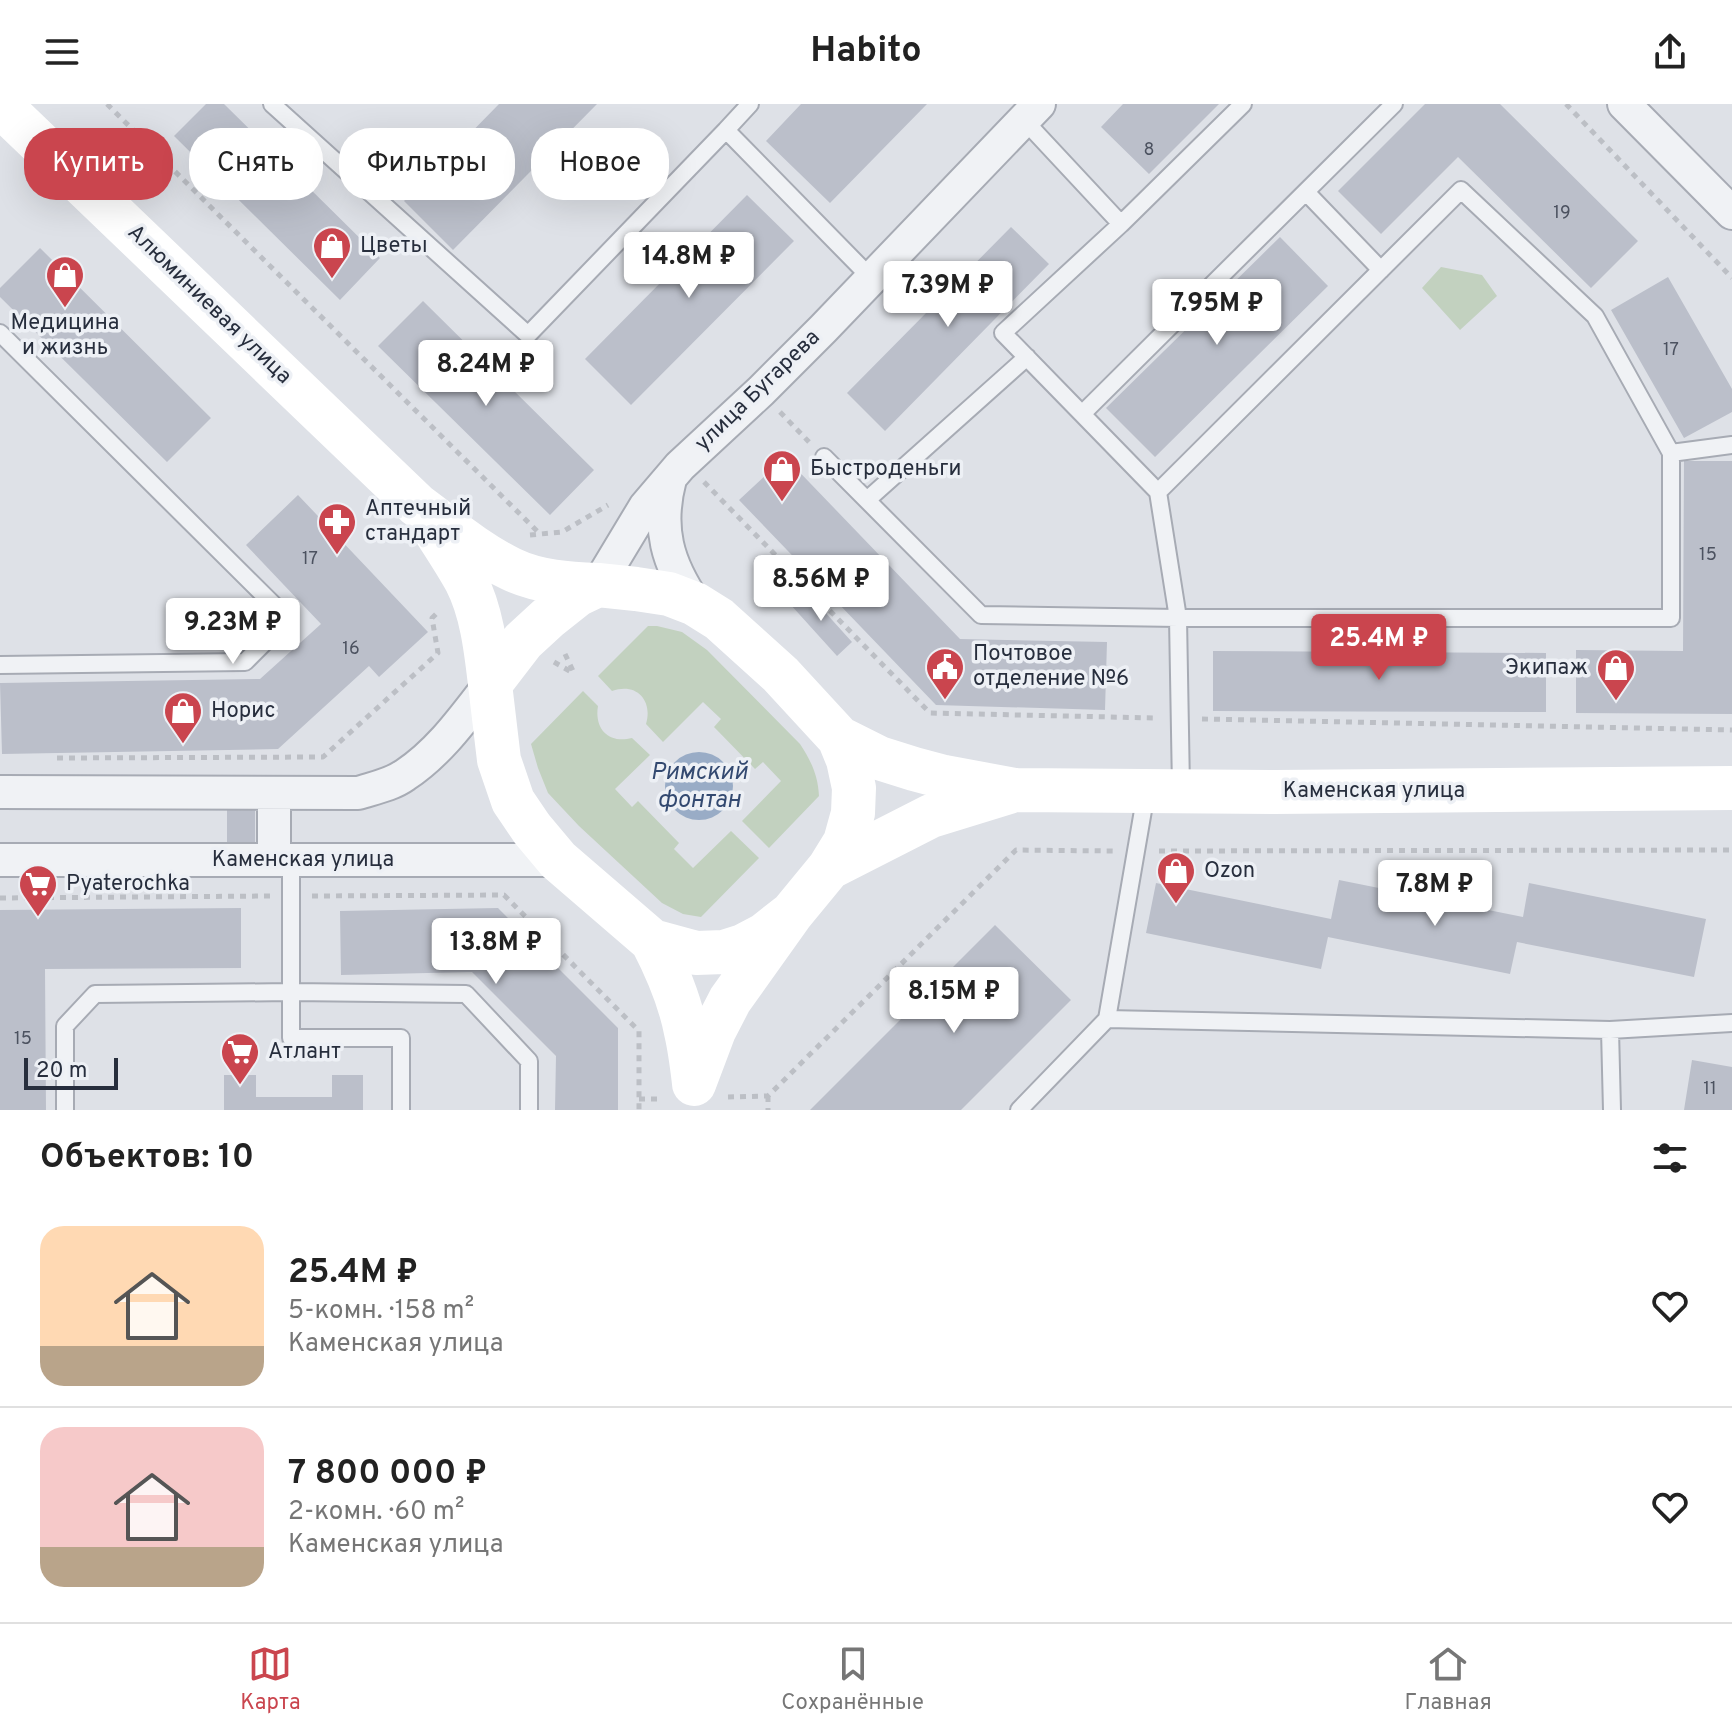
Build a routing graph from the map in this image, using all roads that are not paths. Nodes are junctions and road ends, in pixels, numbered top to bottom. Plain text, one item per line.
1 (272, 104) edge
2 (750, 104) edge
3 (1243, 104) edge
4 (1394, 104) edge
5 (1624, 104) edge
6 (0, 105) edge
7 (1032, 112) edge
8 (726, 130) junction
9 (1306, 192) junction
10 (1732, 213) edge
11 (1121, 224) junction
12 (1381, 270) junction
13 (872, 279) junction
14 (0, 333) edge
15 (1027, 357) junction
16 (1082, 414) junction
17 (1732, 445) edge
18 (1671, 453) junction
19 (824, 457) road end
20 (683, 474) junction
21 (1158, 492) junction
22 (867, 500) junction
23 (480, 571) junction
24 (598, 585) junction
25 (695, 604) junction
26 (1178, 618) junction
27 (0, 665) edge
28 (490, 684) junction
29 (839, 738) junction
30 (1732, 788) edge
31 (1015, 790) junction
32 (1164, 791) junction
33 (0, 792) edge
34 (274, 793) junction
35 (0, 860) edge
36 (283, 860) junction
37 (558, 860) junction
38 (829, 868) junction
39 (792, 913) junction
40 (652, 941) junction
41 (291, 992) junction
42 (1107, 1019) junction
43 (1732, 1023) edge
44 (1610, 1030) junction
45 (694, 1097) edge
46 (65, 1110) edge
47 (401, 1110) edge
48 (529, 1110) edge
49 (1019, 1110) edge
50 (1612, 1110) edge

1 - 8 lane
2 - 8 lane
3 - 11 lane
4 - 9 lane
5 - 10 street
6 - 23 main road, Алюминиевая улица
7 - 11 lane
7 - 13 street, улица Бугарева
8 - 13 lane
9 - 12 lane
9 - 16 lane
11 - 15 lane
12 - 18 lane
12 - 21 lane
13 - 20 street, улица Бугарева
14 - 27 lane
15 - 16 lane
15 - 22 lane
16 - 21 lane
17 - 18 lane
18 - 26 lane
19 - 22 lane
20 - 24 street, улица Бугарева
20 - 25 street
21 - 26 lane
22 - 26 lane
23 - 24 main road
23 - 28 main road, Алюминиевая улица
24 - 25 main road
24 - 28 main road
25 - 29 main road
26 - 32 lane
28 - 34 street
28 - 37 main road, Алюминиевая улица
29 - 31 main road
29 - 38 main road
30 - 32 main road, Каменская улица
31 - 32 main road, Каменская улица
31 - 38 main road
32 - 42 lane
33 - 34 street
34 - 36 street
35 - 36 street, Каменская улица
36 - 37 street, Каменская улица
36 - 41 lane
37 - 40 main road, Алюминиевая улица
38 - 39 main road
39 - 40 main road
39 - 45 main road
40 - 45 main road
41 - 46 lane
41 - 47 lane
41 - 48 lane
42 - 44 lane
42 - 49 lane
43 - 44 lane
44 - 50 lane

